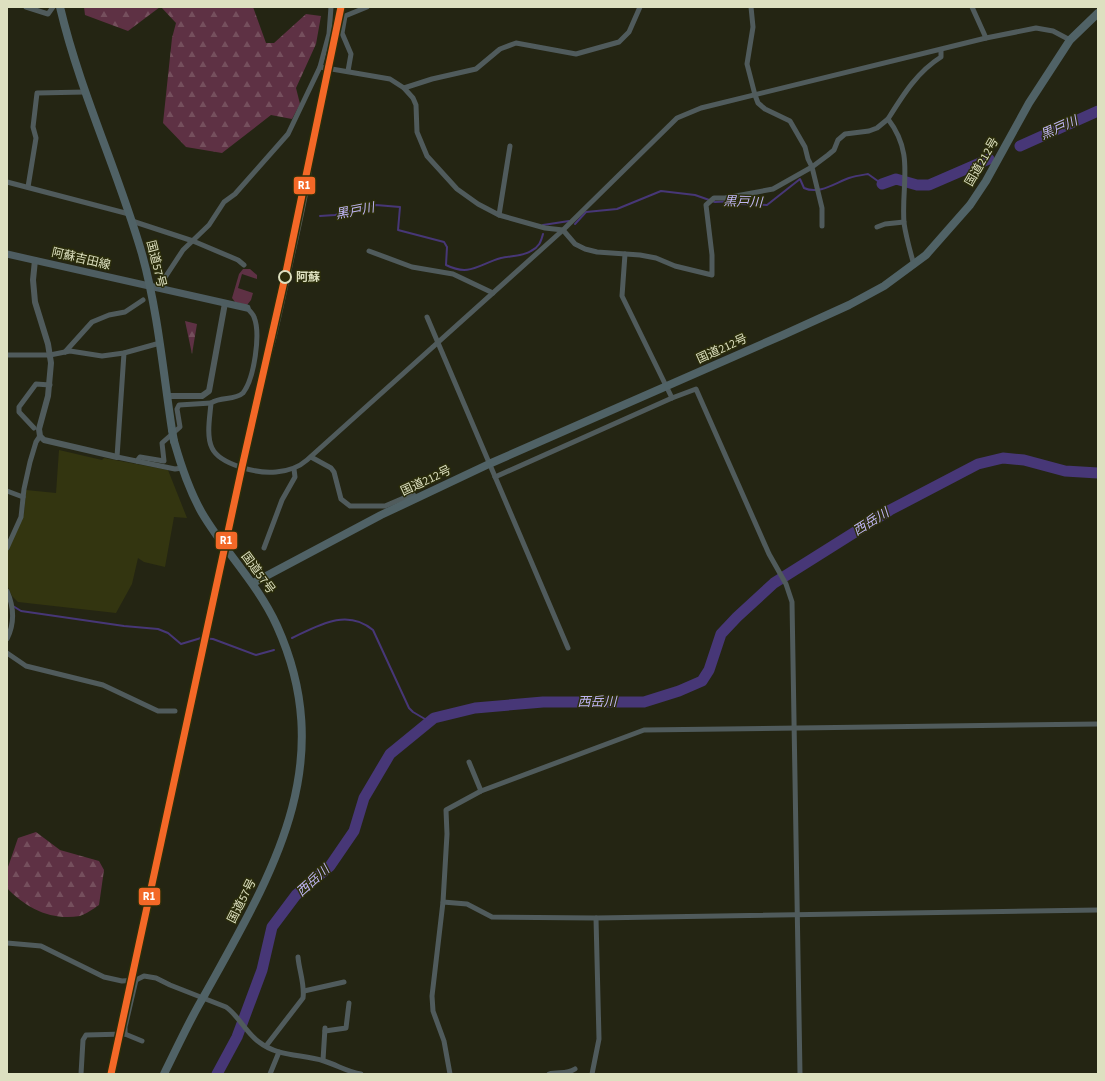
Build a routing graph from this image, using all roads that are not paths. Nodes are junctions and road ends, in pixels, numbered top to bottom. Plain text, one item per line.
1 (26, 7) edge
2 (52, 7) edge
3 (60, 7) edge
4 (331, 7) edge
5 (367, 7) edge
6 (640, 7) edge
7 (751, 7) edge
8 (972, 7) edge
9 (1098, 13) edge
10 (986, 38) junction
11 (1070, 40) junction
12 (941, 50) junction
13 (320, 67) junction
14 (348, 70) junction
15 (404, 88) junction
16 (85, 92) junction
17 (755, 95) junction
18 (888, 119) junction
19 (510, 146) dead end
20 (812, 167) junction
21 (7, 182) edge
22 (28, 187) junction
23 (499, 215) junction
24 (130, 217) junction
25 (904, 222) junction
26 (822, 226) dead end
27 (876, 227) dead end
28 (563, 230) junction
29 (193, 241) junction
30 (369, 251) dead end
31 (7, 254) edge
32 (625, 254) junction
33 (35, 260) junction
34 (244, 265) dead end
35 (914, 265) junction
36 (164, 279) dead end
37 (150, 286) junction
38 (493, 293) junction
39 (143, 300) dead end
40 (225, 303) junction
41 (247, 308) joint
42 (426, 317) dead end
43 (160, 343) junction
44 (437, 343) junction
45 (124, 352) junction
46 (64, 353) junction
47 (7, 355) edge
48 (50, 355) junction
49 (50, 385) junction
50 (667, 386) junction
51 (166, 396) junction
52 (672, 398) junction
53 (211, 403) junction
54 (34, 428) dead end
55 (40, 436) junction
56 (117, 457) junction
57 (311, 457) junction
58 (137, 461) junction
59 (489, 464) junction
60 (182, 468) junction
61 (294, 469) junction
62 (495, 477) junction
63 (7, 491) edge
64 (23, 497) junction
65 (416, 499) junction
66 (7, 548) edge
67 (264, 548) dead end
68 (253, 583) junction
69 (7, 591) edge
70 (7, 639) edge
71 (568, 648) dead end
72 (7, 653) edge
73 (175, 711) dead end
74 (1098, 724) edge
75 (794, 729) junction
76 (469, 762) dead end
77 (481, 791) junction
78 (443, 902) junction
79 (1098, 910) edge
80 (797, 914) junction
81 (596, 918) junction
82 (7, 944) edge
83 (298, 957) dead end
84 (136, 980) junction
85 (344, 982) dead end
86 (304, 991) junction
87 (202, 998) junction
88 (349, 1003) dead end
89 (125, 1034) junction
90 (142, 1041) dead end
91 (266, 1046) junction
92 (278, 1052) junction
93 (323, 1060) junction
94 (575, 1069) dead end
95 (81, 1074) edge
96 (164, 1074) edge
97 (270, 1074) edge
98 (358, 1074) edge
99 (361, 1074) edge
100 (450, 1074) edge
101 (549, 1074) edge
102 (592, 1074) edge
103 (800, 1074) edge

1 - 2 street
3 - 16 highway, 国道57号
4 - 13 street
5 - 14 street
6 - 15 street
7 - 17 street
8 - 10 street
9 - 11 highway, 国道212号
10 - 11 street
10 - 12 street
11 - 35 highway, 国道212号
12 - 17 street
12 - 18 street
13 - 14 street
13 - 29 street
14 - 15 street
15 - 23 street
16 - 22 street
16 - 24 highway, 国道57号
17 - 20 street
17 - 28 street
18 - 20 street
18 - 25 street
19 - 23 street
20 - 26 street
20 - 32 street
21 - 22 street
22 - 24 street
23 - 28 street
24 - 29 street
24 - 37 highway, 国道57号
25 - 27 street
25 - 35 street
28 - 32 street
28 - 38 street
29 - 34 street
29 - 36 street
30 - 38 street
31 - 33 main road, 阿蘇吉田線
32 - 50 street
33 - 37 main road, 阿蘇吉田線
33 - 48 street
35 - 50 highway, 国道212号
37 - 40 main road, 阿蘇吉田線
37 - 43 highway, 国道57号
38 - 44 street
39 - 46 street
40 - 41 main road, 阿蘇吉田線
40 - 51 street
41 - 53 street
42 - 44 street
43 - 45 street
43 - 51 highway, 国道57号
44 - 57 street
44 - 59 street
45 - 46 street
45 - 56 street
46 - 48 street
47 - 48 street
48 - 49 street
49 - 54 street
49 - 55 street
50 - 52 street
50 - 59 highway, 国道212号
51 - 60 highway, 国道57号, bridge
52 - 62 street
52 - 75 street
53 - 58 street
53 - 61 street
55 - 56 street
55 - 64 street
56 - 58 street
57 - 61 street
57 - 65 street
58 - 60 street
59 - 62 street
59 - 65 highway, 国道212号
60 - 68 highway, 国道57号
61 - 67 street
62 - 71 street
63 - 64 street
64 - 66 street
65 - 68 highway, 国道212号
68 - 87 highway, 国道57号
69 - 70 street
72 - 73 street
74 - 75 street
75 - 77 street
75 - 80 street
76 - 77 street
77 - 78 street
78 - 81 street
78 - 100 street
79 - 80 street
80 - 81 street
80 - 103 street
81 - 102 street
82 - 84 street
83 - 86 street
84 - 87 street
84 - 89 street
85 - 86 street
86 - 91 street
87 - 91 street
87 - 96 highway, 国道57号
88 - 93 street
89 - 90 street
89 - 95 street
91 - 92 street
92 - 93 street
92 - 97 street
93 - 98 street
94 - 101 street
98 - 99 street

